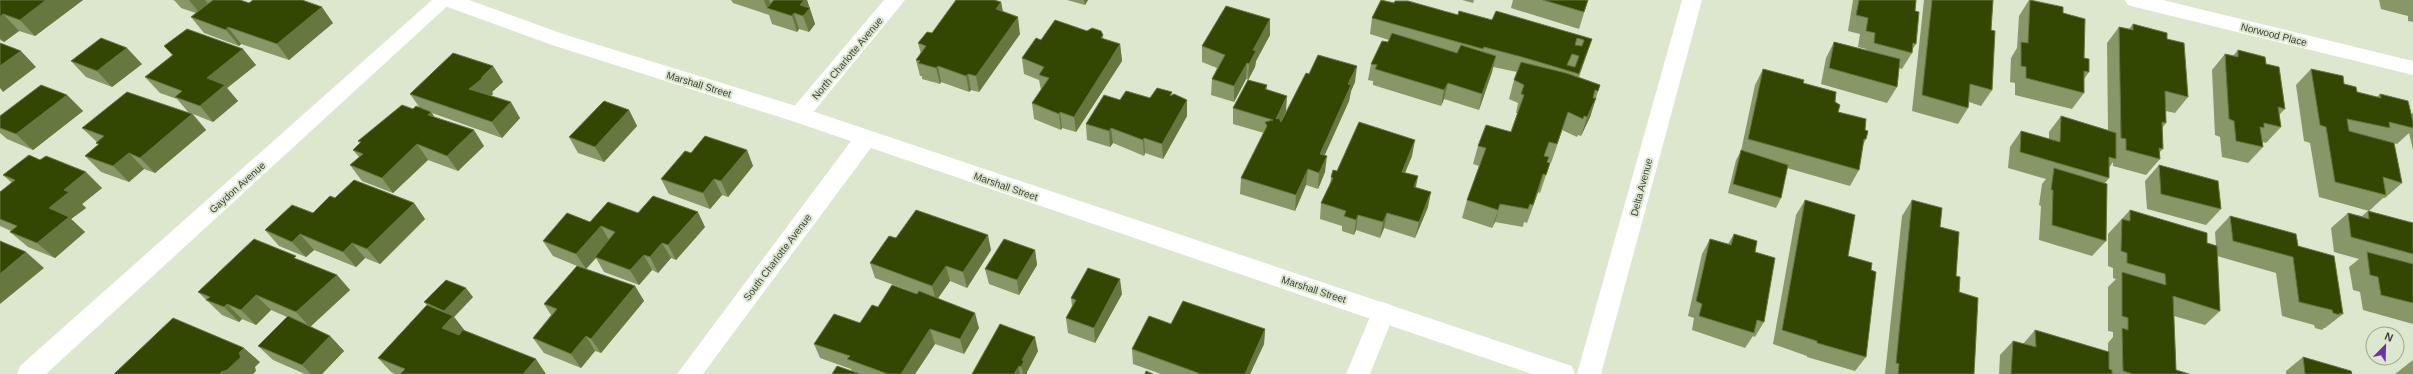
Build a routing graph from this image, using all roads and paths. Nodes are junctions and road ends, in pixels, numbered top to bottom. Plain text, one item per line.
1 (444, 0) edge
2 (449, 0) edge
3 (895, 0) edge
4 (1692, 0) edge
5 (2135, 0) edge
6 (2413, 68) edge
7 (799, 115) junction
8 (865, 139) junction
9 (1383, 312) junction
10 (29, 374) edge
11 (689, 374) edge
12 (1358, 374) edge
13 (1563, 374) edge
14 (1590, 374) edge

1 - 10 street, Gaydon Avenue
2 - 7 street, Marshall Street
3 - 7 street, North Charlotte Avenue
4 - 14 street, Delta Avenue
5 - 6 street, Norwood Place
7 - 8 street, Marshall Street
8 - 9 street, Marshall Street
8 - 11 street, South Charlotte Avenue
9 - 12 street
9 - 13 street, Marshall Street

